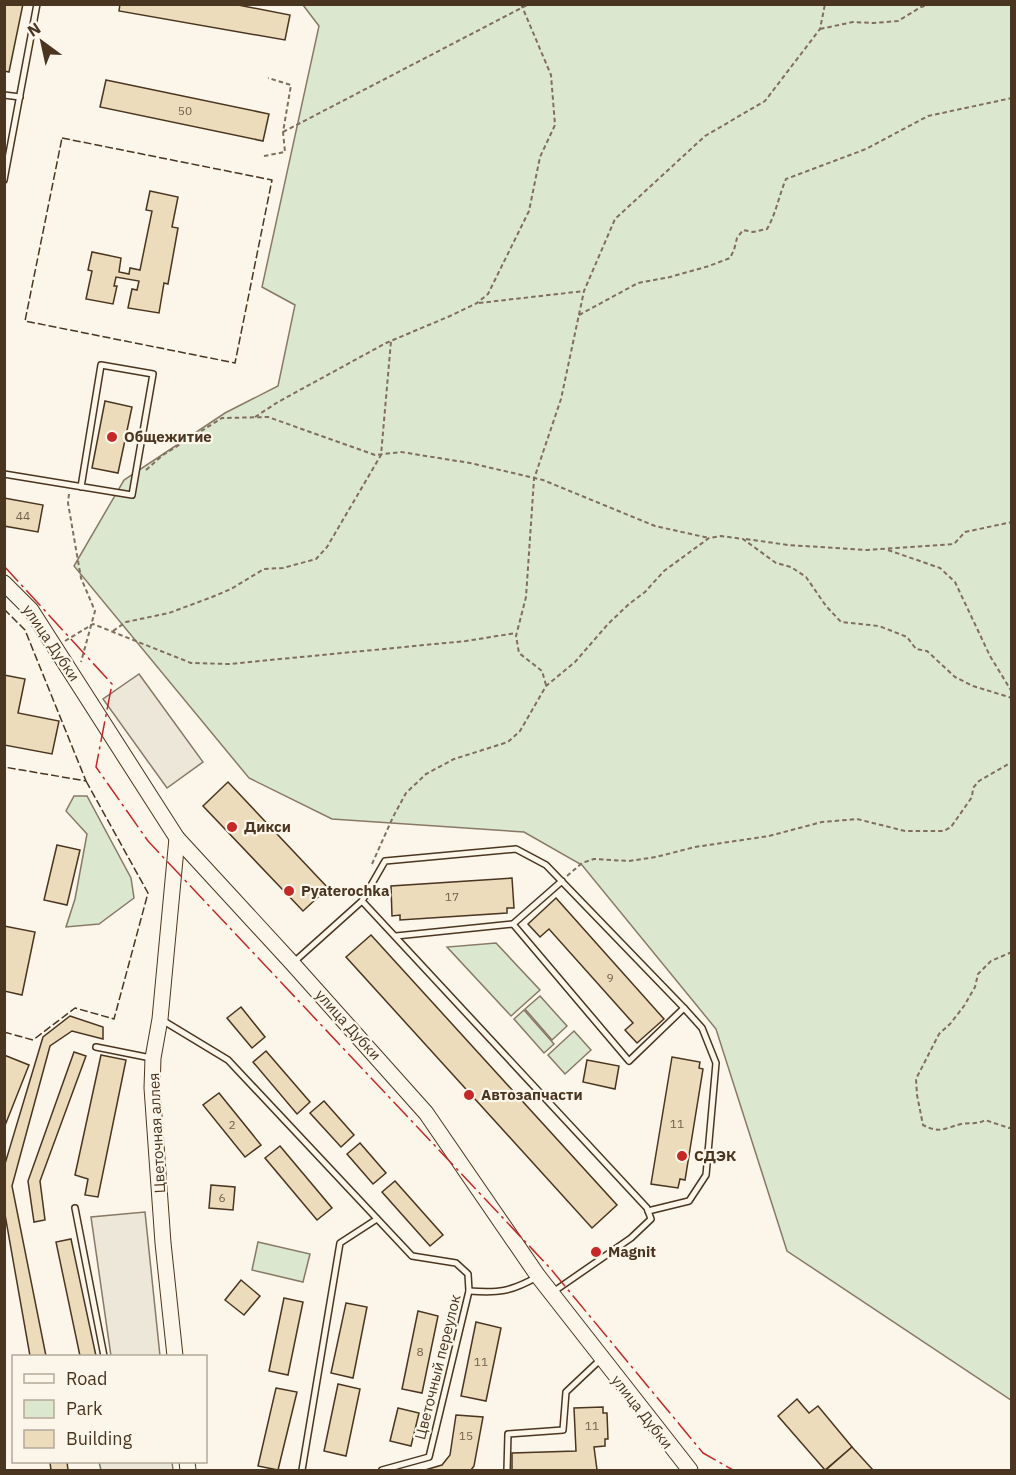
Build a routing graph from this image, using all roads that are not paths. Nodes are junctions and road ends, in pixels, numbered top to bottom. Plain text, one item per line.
1 (37, 4) edge
2 (4, 95) edge
3 (20, 97) junction
4 (4, 180) edge
5 (4, 474) edge
6 (81, 487) junction
7 (4, 584) edge
8 (177, 838) junction
9 (562, 881) junction
10 (362, 901) junction
11 (513, 924) junction
12 (396, 936) junction
13 (292, 963) junction
14 (684, 1008) junction
15 (160, 1019) junction
16 (96, 1047) dead end
17 (153, 1058) junction
18 (75, 1208) dead end
19 (648, 1211) junction
20 (378, 1219) junction
21 (538, 1276) junction
22 (469, 1291) junction
23 (551, 1293) junction
24 (104, 1355) edge
25 (175, 1355) edge
26 (601, 1359) junction
27 (302, 1470) edge
28 (382, 1470) edge
29 (507, 1470) edge
30 (690, 1470) edge

1 - 3 lane
2 - 3 lane
3 - 4 lane
5 - 6 lane
6 - 6 lane
7 - 8 street, улица Дубки
8 - 13 street, улица Дубки
8 - 15 street, Цветочная аллея
9 - 10 lane
9 - 11 lane
9 - 14 lane
10 - 12 lane
10 - 13 lane
11 - 12 lane
11 - 14 lane
12 - 19 lane
13 - 21 street, улица Дубки
14 - 19 lane
15 - 17 street, Цветочная аллея
15 - 20 lane, Цветочный переулок
16 - 17 lane
17 - 25 street, Цветочная аллея
18 - 24 lane
19 - 23 lane
20 - 22 lane, Цветочный переулок
20 - 27 lane
21 - 22 lane
21 - 23 street, улица Дубки
22 - 28 lane, Цветочный переулок
23 - 26 street, улица Дубки
26 - 29 lane
26 - 30 street, улица Дубки

